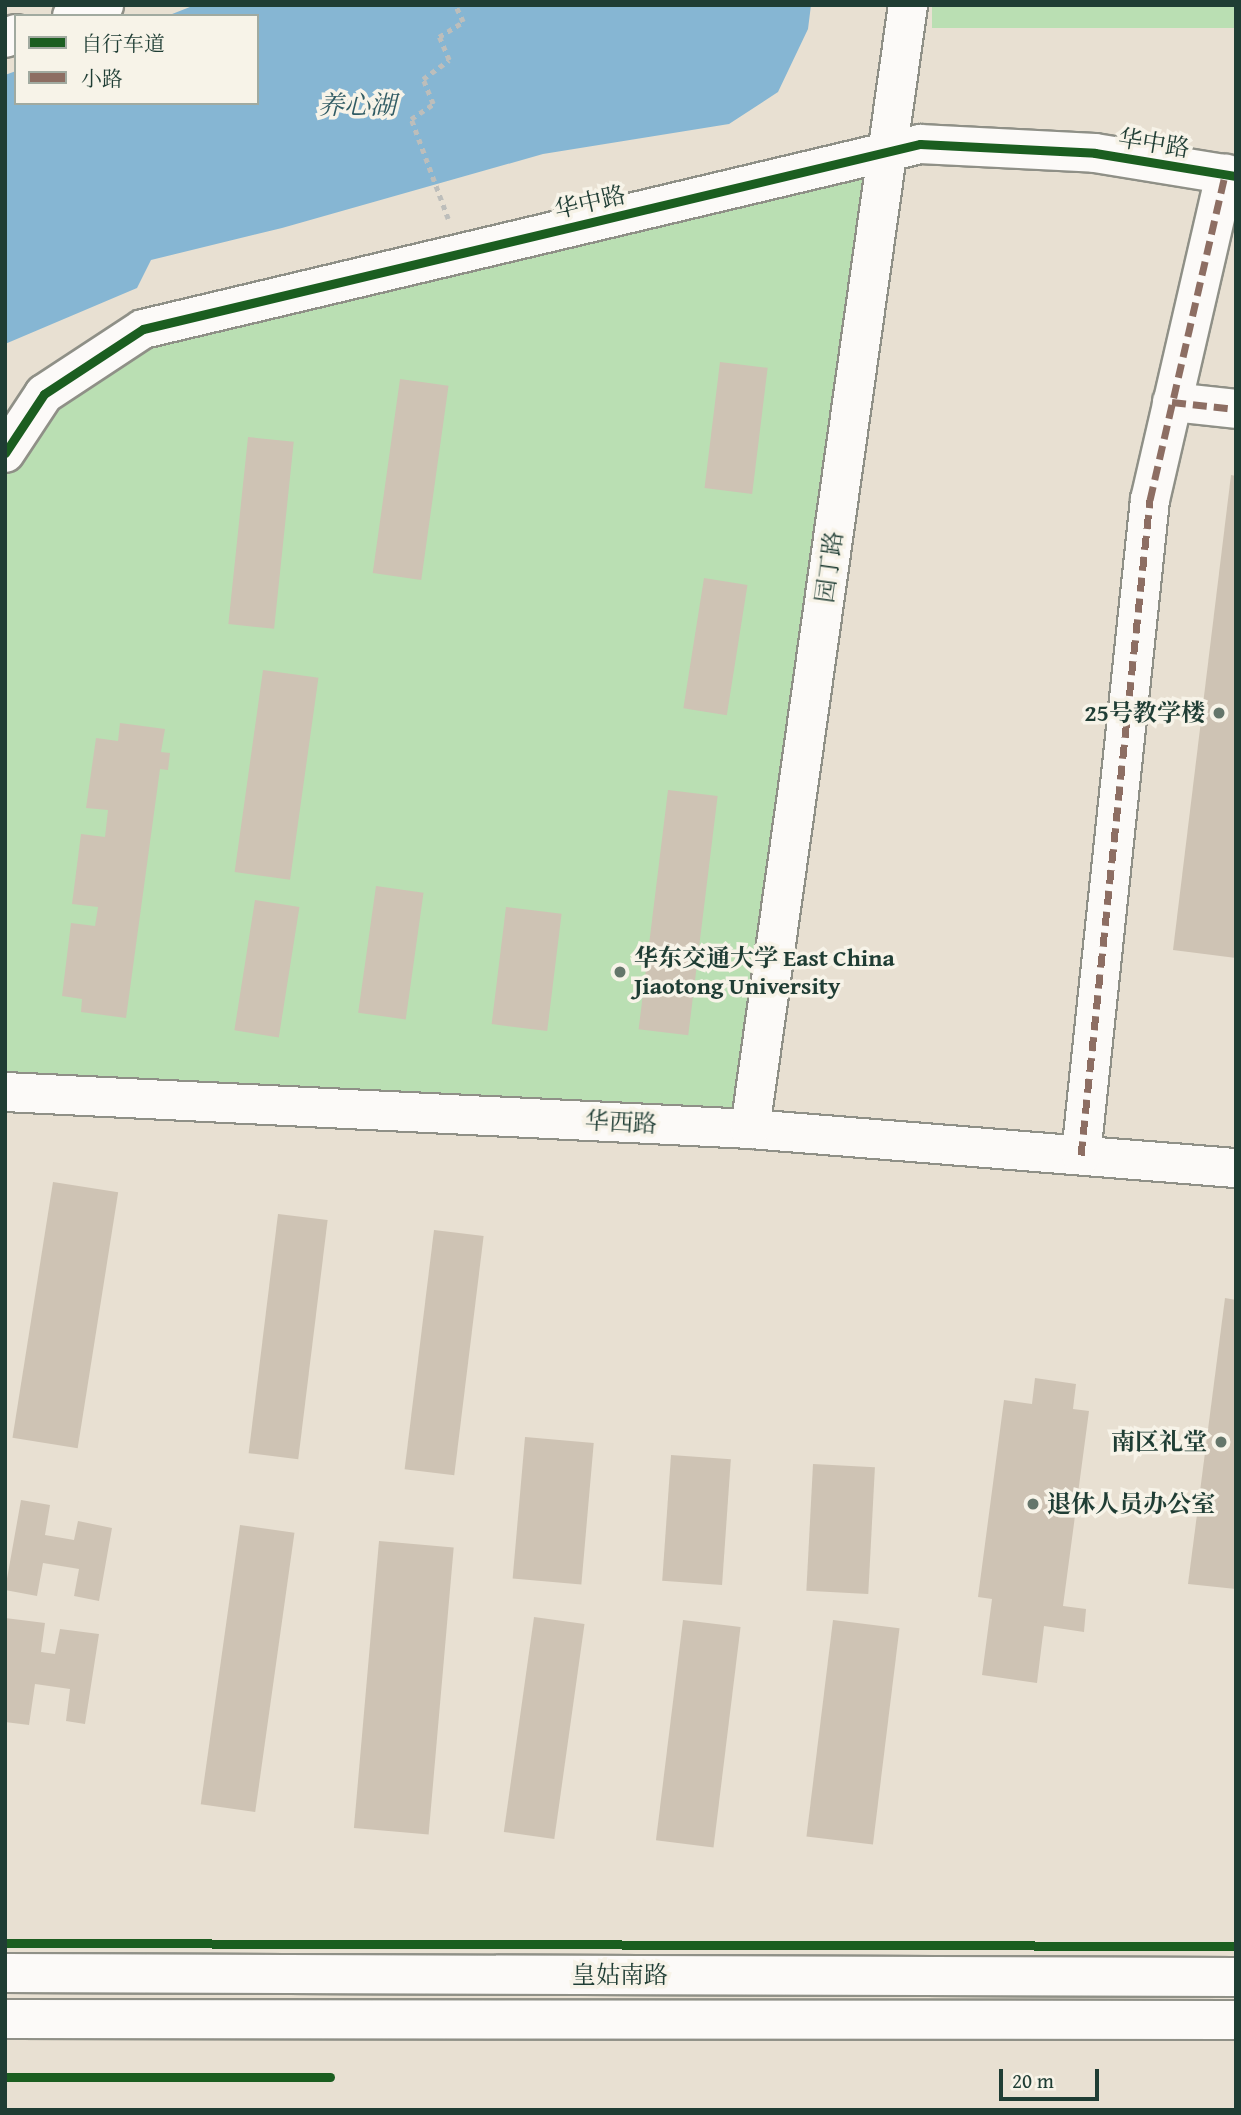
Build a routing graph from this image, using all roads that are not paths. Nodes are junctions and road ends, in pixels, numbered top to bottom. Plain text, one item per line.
1 (104, 5) edge
2 (908, 5) edge
3 (78, 14) edge
4 (888, 152) junction
5 (1230, 175) edge
6 (1172, 401) junction
7 (1236, 409) edge
8 (5, 453) edge
9 (5, 1092) edge
10 (750, 1129) junction
11 (1081, 1155) junction
12 (1236, 1167) edge
13 (5, 1973) edge
14 (1236, 1978) edge
15 (5, 2019) edge
16 (1236, 2020) edge

1 - 3 street
2 - 4 street, 园丁路
4 - 5 street, 华中路
4 - 8 street, 华中路
4 - 10 street, 园丁路
5 - 6 street
6 - 7 street
6 - 11 street
9 - 10 street, 华西路
10 - 11 street, 华西路
11 - 12 street, 华西路
13 - 14 street, 皇姑南路
15 - 16 street, 皇姑南路

